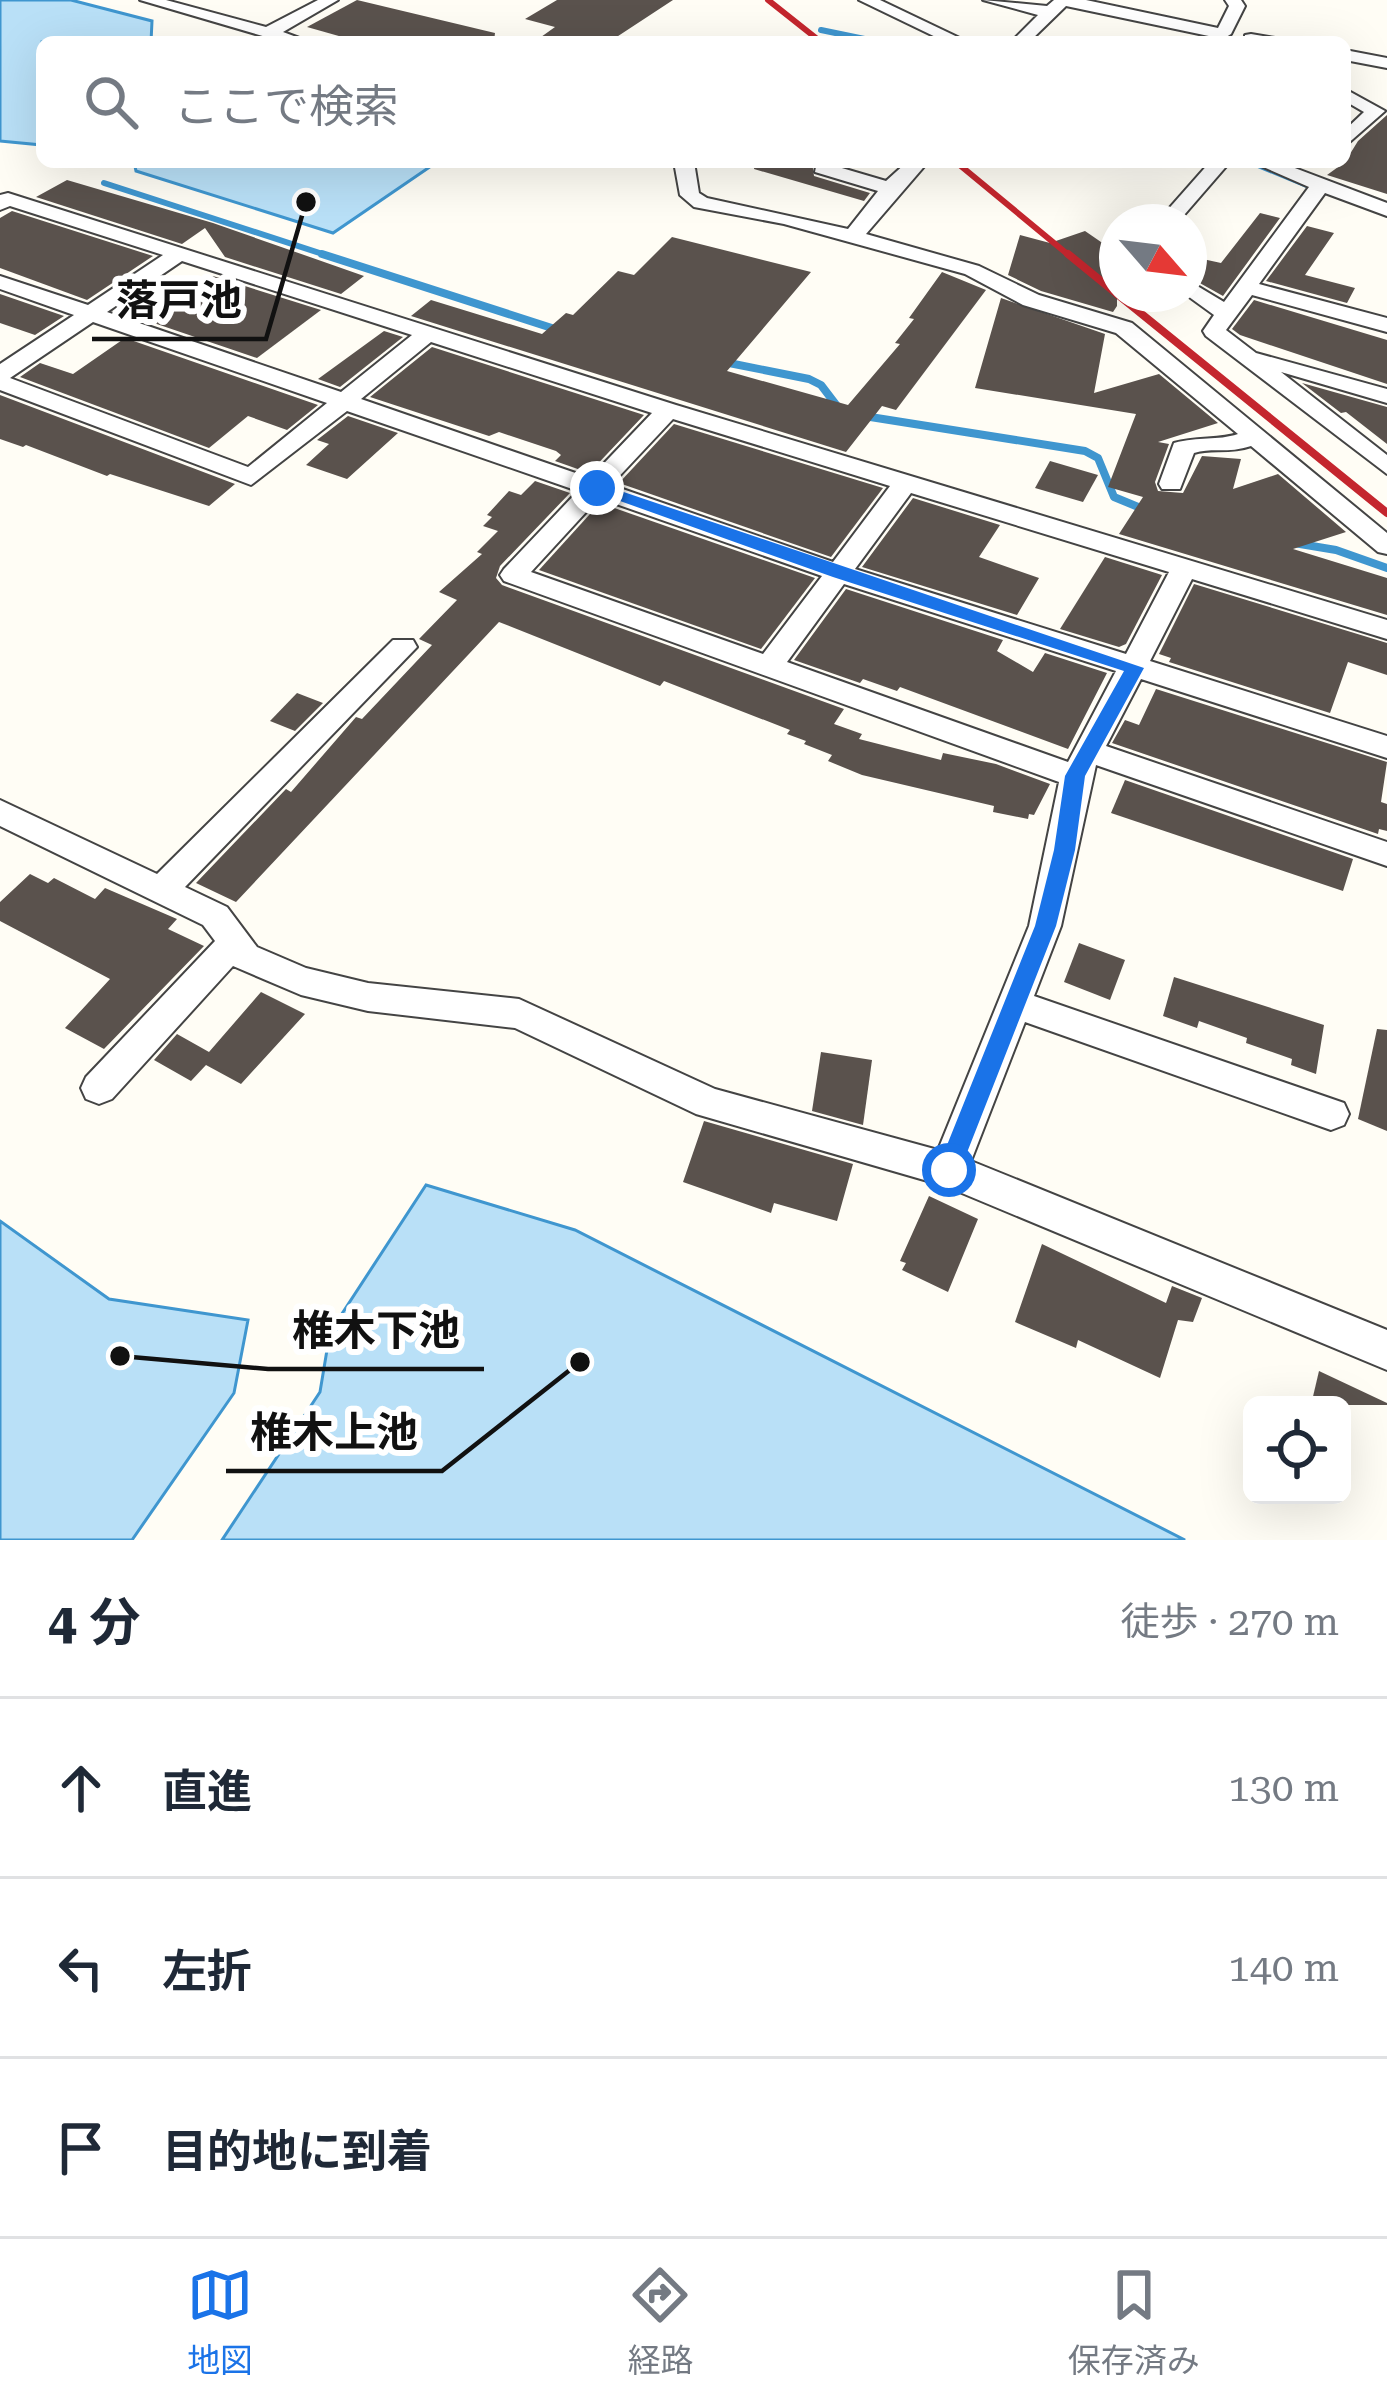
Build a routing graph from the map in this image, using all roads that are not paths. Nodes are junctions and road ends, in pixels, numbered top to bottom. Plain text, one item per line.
1 (148, 0) edge
2 (330, 0) edge
3 (868, 0) edge
4 (991, 0) edge
5 (1233, 0) edge
6 (1059, 4) edge
7 (269, 32) junction
8 (282, 36) edge
9 (947, 36) edge
10 (1024, 36) edge
11 (1351, 56) edge
12 (1387, 63) edge
13 (1387, 91) edge
14 (1351, 96) edge
15 (1381, 105) edge
16 (1351, 135) edge
17 (684, 168) edge
18 (822, 168) edge
19 (912, 168) edge
20 (1215, 168) edge
21 (1275, 168) edge
22 (1320, 168) edge
23 (1315, 186) junction
24 (890, 188) junction
25 (0, 204) edge
26 (1183, 204) edge
27 (1387, 210) edge
28 (852, 238) junction
29 (179, 254) junction
30 (0, 281) edge
31 (1248, 287) junction
32 (1207, 300) edge
33 (90, 313) junction
34 (1226, 314) junction
35 (1387, 325) edge
36 (427, 334) junction
37 (1240, 353) junction
38 (0, 378) edge
39 (1387, 396) edge
40 (346, 400) junction
41 (668, 410) junction
42 (1257, 436) junction
43 (1387, 467) edge
44 (905, 483) junction
45 (1171, 484) dead end
46 (597, 488) junction
47 (1387, 546) edge
48 (1185, 568) junction
49 (839, 573) junction
50 (1387, 630) edge
51 (403, 646) dead end
52 (769, 666) junction
53 (1135, 668) junction
54 (1387, 747) edge
55 (1081, 763) junction
56 (0, 812) edge
57 (1387, 854) edge
58 (161, 890) junction
59 (234, 942) junction
60 (1018, 1005) junction
61 (99, 1088) dead end
62 (1331, 1114) dead end
63 (949, 1170) junction
64 (1387, 1350) edge

1 - 7 street
2 - 7 street
3 - 9 street
4 - 6 street
5 - 6 street
6 - 10 street
7 - 8 street
11 - 12 street
13 - 15 street
14 - 15 street
15 - 16 street
17 - 28 street
18 - 24 street
19 - 24 street
20 - 26 street
21 - 23 street
22 - 23 street
23 - 27 street
23 - 31 street
24 - 28 street
25 - 29 street
28 - 42 street
29 - 33 street
29 - 36 street
30 - 33 street
31 - 34 street
31 - 35 street
32 - 34 street
33 - 38 street
33 - 40 street
34 - 37 street
36 - 40 street
36 - 41 street
37 - 39 street
37 - 43 street
38 - 40 street
40 - 46 street
41 - 44 street
41 - 46 street
42 - 45 street
42 - 47 street
44 - 48 street
44 - 49 street
46 - 49 street
46 - 52 street
48 - 50 street
48 - 53 street
49 - 52 street
49 - 53 street
51 - 58 street
52 - 55 street
53 - 54 street
53 - 55 street
55 - 57 street
55 - 60 street
56 - 58 street
58 - 59 street
59 - 61 street
59 - 63 street
60 - 62 street
60 - 63 street
63 - 64 street

